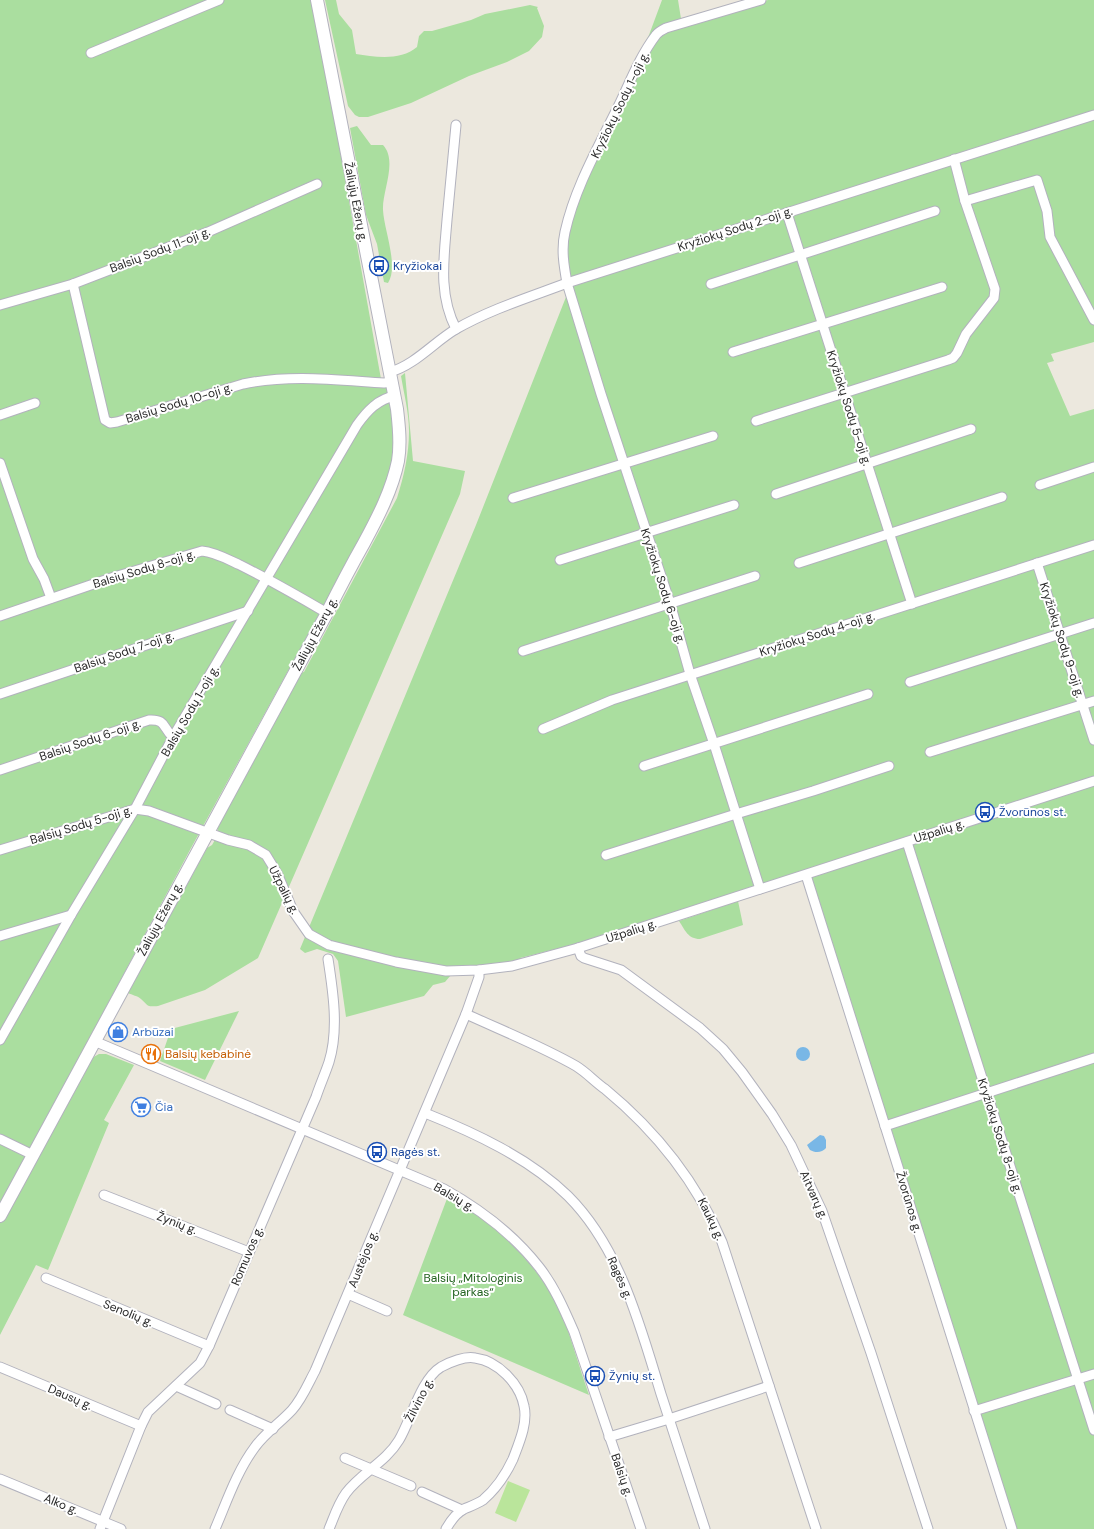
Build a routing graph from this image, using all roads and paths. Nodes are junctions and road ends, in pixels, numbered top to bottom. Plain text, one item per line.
1 (219, 0) edge
2 (317, 0) edge
3 (761, 0) edge
4 (91, 53) dead end
5 (1094, 115) edge
6 (456, 125) dead end
7 (954, 159) junction
8 (317, 184) dead end
9 (965, 201) junction
10 (935, 211) dead end
11 (787, 212) junction
12 (800, 256) junction
13 (567, 283) junction
14 (74, 284) junction
15 (711, 284) dead end
16 (942, 288) dead end
17 (0, 305) edge
18 (1094, 320) edge
19 (822, 324) junction
20 (456, 329) junction
21 (732, 352) dead end
22 (391, 377) junction
23 (844, 393) junction
24 (395, 396) junction
25 (35, 404) dead end
26 (0, 415) edge
27 (756, 421) dead end
28 (971, 430) dead end
29 (714, 436) dead end
30 (0, 463) edge
31 (624, 463) junction
32 (867, 464) junction
33 (1094, 467) edge
34 (1040, 485) dead end
35 (776, 494) dead end
36 (1002, 497) dead end
37 (513, 498) dead end
38 (734, 505) dead end
39 (646, 534) junction
40 (889, 534) junction
41 (1094, 545) edge
42 (560, 560) dead end
43 (799, 563) dead end
44 (1037, 563) junction
45 (755, 576) dead end
46 (268, 579) junction
47 (51, 598) junction
48 (670, 603) junction
49 (912, 604) junction
50 (248, 610) junction
51 (327, 613) junction
52 (0, 614) edge
53 (1094, 623) edge
54 (1060, 634) junction
55 (523, 651) dead end
56 (690, 674) junction
57 (910, 682) dead end
58 (0, 694) edge
59 (868, 694) dead end
60 (1094, 701) edge
61 (1083, 704) junction
62 (543, 729) dead end
63 (173, 737) junction
64 (1094, 740) edge
65 (714, 744) junction
66 (930, 752) dead end
67 (644, 766) dead end
68 (889, 766) dead end
69 (0, 770) edge
70 (1094, 781) edge
71 (135, 808) junction
72 (736, 814) junction
73 (207, 832) junction
74 (907, 842) junction
75 (0, 850) edge
76 (606, 855) dead end
77 (806, 874) junction
78 (760, 889) junction
79 (71, 914) junction
80 (0, 936) edge
81 (578, 948) junction
82 (328, 959) dead end
83 (479, 970) junction
84 (466, 1014) junction
85 (0, 1040) edge
86 (94, 1041) junction
87 (1094, 1058) edge
88 (986, 1093) junction
89 (425, 1113) junction
90 (885, 1126) junction
91 (302, 1129) junction
92 (0, 1139) edge
93 (33, 1155) junction
94 (400, 1170) junction
95 (104, 1195) dead end
96 (0, 1216) edge
97 (250, 1252) junction
98 (46, 1278) dead end
99 (348, 1294) junction
100 (388, 1311) dead end
101 (209, 1346) junction
102 (0, 1367) edge
103 (1094, 1374) edge
104 (1078, 1379) junction
105 (176, 1386) junction
106 (769, 1386) junction
107 (216, 1404) dead end
108 (230, 1410) dead end
109 (974, 1411) junction
110 (669, 1419) junction
111 (141, 1426) junction
112 (273, 1429) junction
113 (1094, 1430) edge
114 (609, 1437) junction
115 (345, 1458) dead end
116 (372, 1469) junction
117 (0, 1479) edge
118 (411, 1486) dead end
119 (422, 1492) dead end
120 (462, 1510) junction
121 (101, 1525) edge
122 (121, 1529) edge
123 (215, 1529) edge
124 (329, 1529) edge
125 (446, 1529) edge
126 (641, 1529) edge
127 (705, 1529) edge
128 (816, 1529) edge
129 (928, 1529) edge
130 (1012, 1529) edge

1 - 4 street
2 - 22 main road, Žaliųjų Ežerų g.
3 - 13 street, Kryžiokų Sodų 1-oji g.
5 - 7 street, Kryžiokų Sodų 2-oji g.
6 - 20 street
7 - 9 street
7 - 11 street, Kryžiokų Sodų 2-oji g.
8 - 14 street, Balsių Sodų 11-oji g.
9 - 18 street
9 - 23 street
10 - 12 street
11 - 12 street, Kryžiokų Sodų 5-oji g.
11 - 13 street, Kryžiokų Sodų 2-oji g.
12 - 15 street
12 - 19 street, Kryžiokų Sodų 5-oji g.
13 - 20 street, Kryžiokų Sodų 2-oji g.
13 - 31 street, Kryžiokų Sodų 6-oji g.
14 - 17 street, Balsių Sodų 11-oji g.
14 - 22 street, Balsių Sodų 10-oji g.
16 - 19 street
19 - 21 street
19 - 23 street, Kryžiokų Sodų 5-oji g.
20 - 22 street, Kryžiokų Sodų 2-oji g.
22 - 24 main road, Žaliųjų Ežerų g.
23 - 27 street
23 - 32 street, Kryžiokų Sodų 5-oji g.
24 - 46 street, Balsių Sodų 1-oji g.
24 - 51 main road, Žaliųjų Ežerų g.
25 - 26 street
28 - 32 street
29 - 31 street
30 - 47 street
31 - 37 street
31 - 39 street, Kryžiokų Sodų 6-oji g.
32 - 35 street
32 - 40 street, Kryžiokų Sodų 5-oji g.
33 - 34 street
36 - 40 street
38 - 39 street
39 - 42 street
39 - 48 street, Kryžiokų Sodų 6-oji g.
40 - 43 street
40 - 49 street, Kryžiokų Sodų 5-oji g.
41 - 44 street, Kryžiokų Sodų 4-oji g.
44 - 49 street, Kryžiokų Sodų 4-oji g.
44 - 54 street, Kryžiokų Sodų 9-oji g.
45 - 48 street
46 - 47 street, Balsių Sodų 8-oji g.
46 - 50 street, Balsių Sodų 1-oji g.
46 - 51 street, Balsių Sodų 8-oji g.
47 - 52 street, Balsių Sodų 8-oji g.
48 - 55 street
48 - 56 street, Kryžiokų Sodų 6-oji g.
49 - 56 street, Kryžiokų Sodų 4-oji g.
50 - 58 street, Balsių Sodų 7-oji g.
50 - 63 street, Balsių Sodų 1-oji g.
51 - 73 main road, Žaliųjų Ežerų g.
53 - 54 street
54 - 57 street
54 - 61 street, Kryžiokų Sodų 9-oji g.
56 - 62 street, Kryžiokų Sodų 4-oji g.
56 - 65 street, Kryžiokų Sodų 6-oji g.
59 - 65 street
60 - 61 street
61 - 64 street, Kryžiokų Sodų 9-oji g.
61 - 66 street
63 - 69 street, Balsių Sodų 6-oji g.
63 - 71 street, Balsių Sodų 1-oji g.
65 - 67 street
65 - 72 street, Kryžiokų Sodų 6-oji g.
68 - 72 street
70 - 74 street, Užpalių g.
71 - 73 street, Balsių Sodų 5-oji g.
71 - 75 street, Balsių Sodų 5-oji g.
71 - 79 street, Balsių Sodų 1-oji g.
72 - 76 street
72 - 78 street, Kryžiokų Sodų 6-oji g.
73 - 83 street, Užpalių g.
73 - 86 main road, Žaliųjų Ežerų g.
74 - 77 street, Užpalių g.
74 - 88 street, Kryžiokų Sodų 8-oji g.
77 - 78 street, Užpalių g.
77 - 90 street, Žvorūnos g.
78 - 81 street, Užpalių g.
79 - 80 street
79 - 85 street, Balsių Sodų 1-oji g.
81 - 83 street, Užpalių g.
81 - 129 street, Aitvarų g.
82 - 91 street, Romuvos g.
83 - 84 street, Austėjos g.
84 - 89 street, Austėjos g.
84 - 106 street, Kaukų g.
86 - 91 street, Balsių g.
86 - 93 main road, Žaliųjų Ežerų g.
87 - 88 street
88 - 90 street
88 - 104 street, Kryžiokų Sodų 8-oji g.
89 - 94 street, Austėjos g.
89 - 110 street, Ragės g.
90 - 109 street, Žvorūnos g.
91 - 94 street, Balsių g.
91 - 97 street, Romuvos g.
92 - 93 street
93 - 96 main road, Žaliųjų Ežerų g.
94 - 99 street, Austėjos g.
94 - 114 street, Balsių g.
95 - 97 street, Žynių g.
97 - 101 street, Romuvos g.
98 - 101 street, Senolių g.
99 - 100 street
99 - 112 street, Austėjos g.
101 - 105 street, Romuvos g.
102 - 111 street, Dausų g.
103 - 104 street
104 - 109 street
104 - 113 street, Kryžiokų Sodų 8-oji g.
105 - 107 street
105 - 111 street, Romuvos g.
106 - 110 street
106 - 128 street, Kaukų g.
108 - 112 street
109 - 130 street, Žvorūnos g.
110 - 114 street
110 - 127 street, Ragės g.
111 - 121 street, Romuvos g.
112 - 123 street, Austėjos g.
114 - 126 street, Balsių g.
115 - 116 street
116 - 118 street
116 - 120 street, Žilvino g.
116 - 124 street, Žilvino g.
117 - 121 street, Alko g.
119 - 120 street
120 - 125 street, Žilvino g.
121 - 122 street, Alko g.

